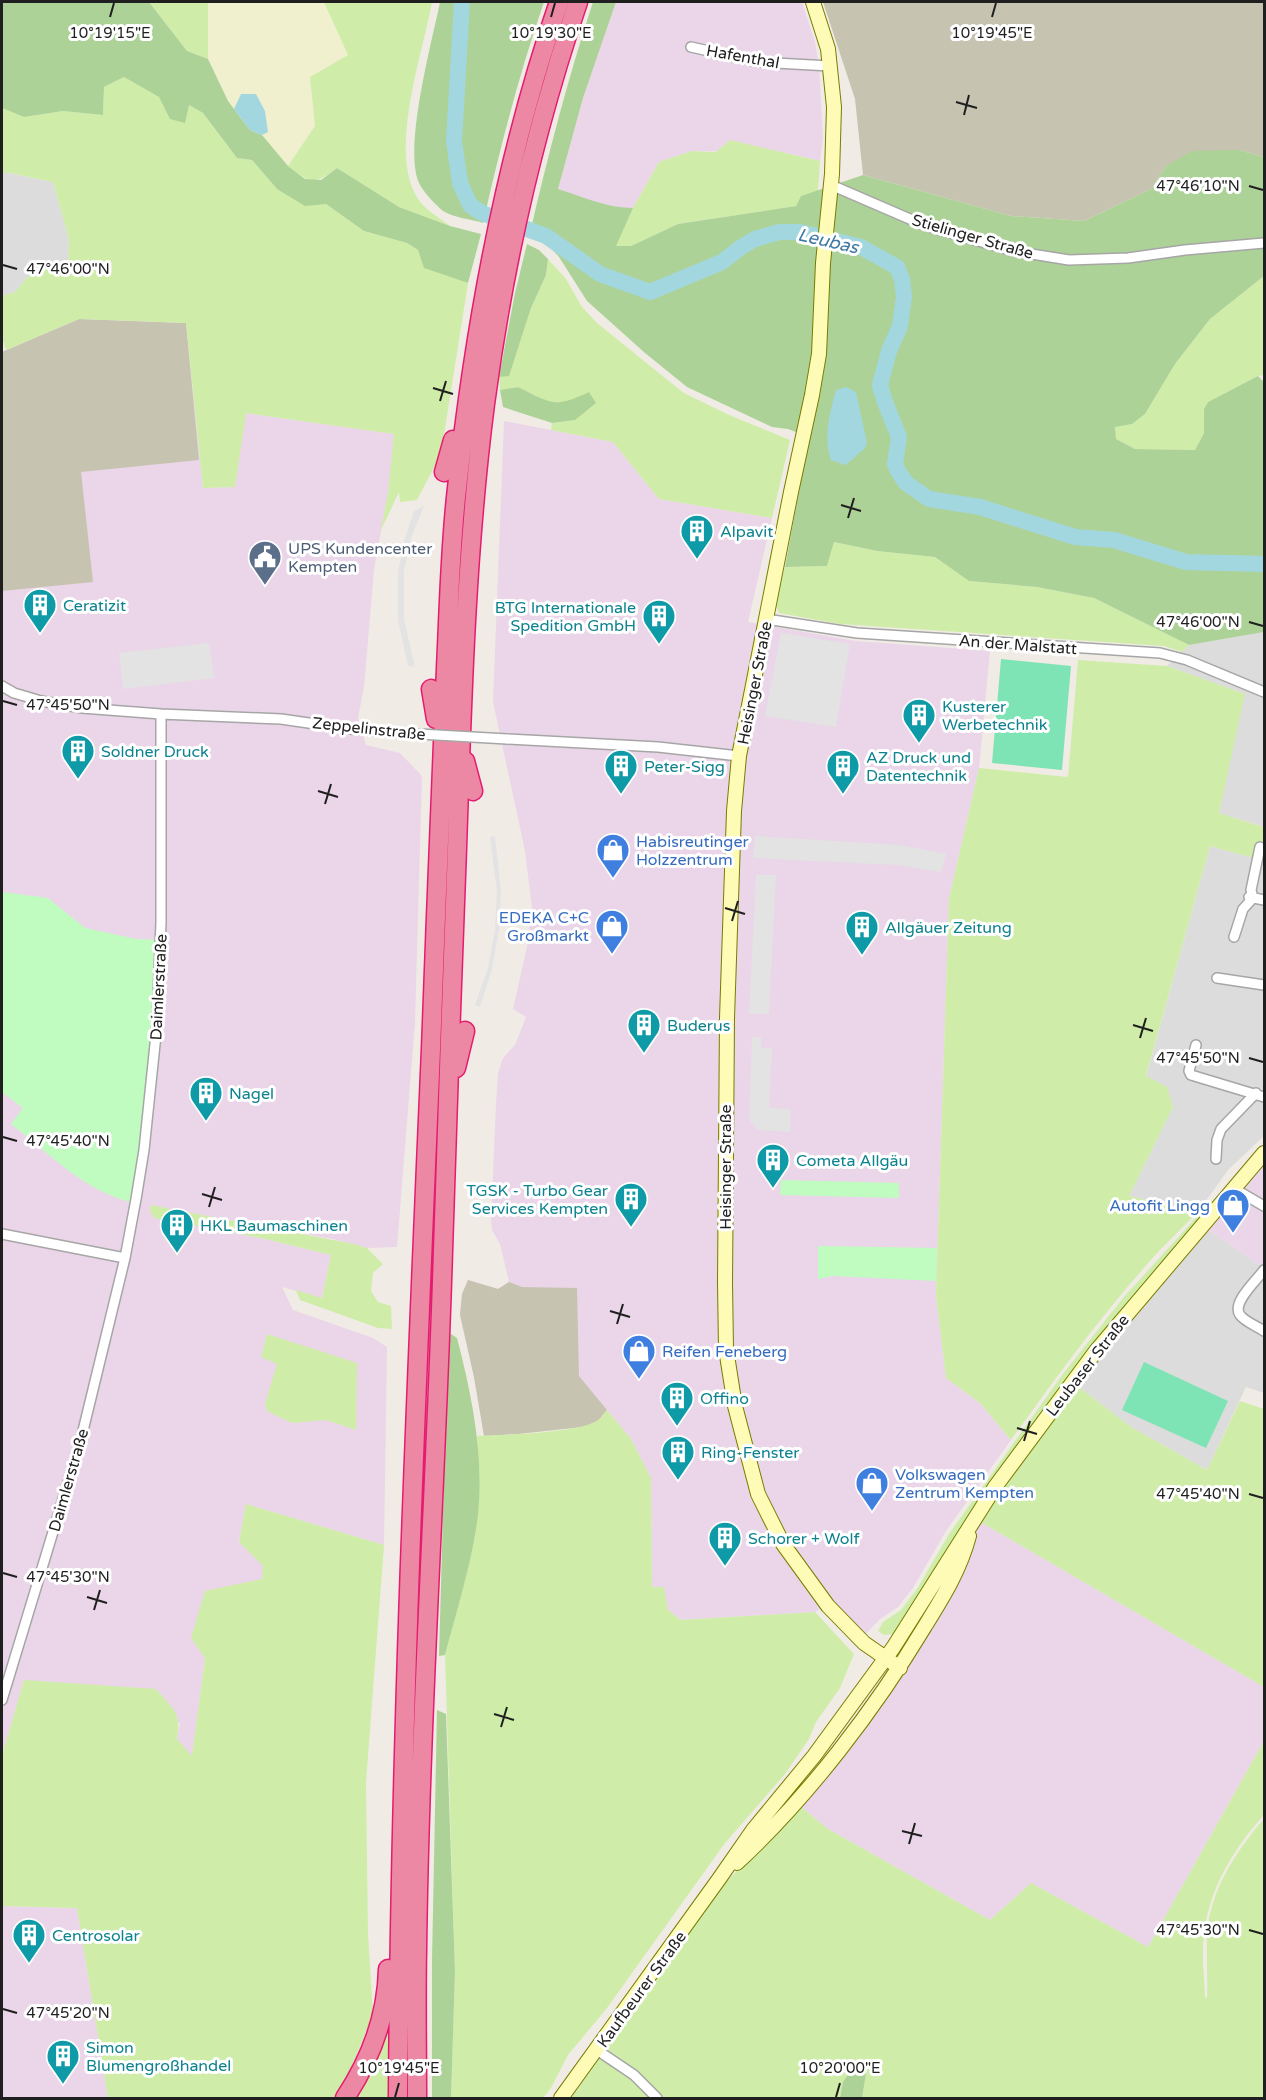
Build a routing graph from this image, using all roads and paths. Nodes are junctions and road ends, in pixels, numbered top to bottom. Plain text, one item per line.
1 (559, 2) edge
2 (578, 2) edge
3 (813, 2) edge
4 (691, 47) dead end
5 (830, 66) junction
6 (831, 185) junction
7 (1264, 243) edge
8 (499, 265) junction
9 (468, 402) junction
10 (444, 472) dead end
11 (767, 615) junction
12 (2, 686) edge
13 (431, 689) dead end
14 (1264, 692) edge
15 (161, 714) junction
16 (460, 742) junction
17 (739, 756) junction
18 (440, 790) junction
19 (473, 791) dead end
20 (1260, 847) dead end
21 (1251, 898) junction
22 (1264, 900) edge
23 (1234, 937) dead end
24 (1217, 978) dead end
25 (1264, 985) edge
26 (465, 1031) dead end
27 (1196, 1045) dead end
28 (1260, 1095) edge
29 (446, 1105) junction
30 (1264, 1153) edge
31 (1216, 1159) dead end
32 (1233, 1188) junction
33 (1264, 1206) edge
34 (2, 1234) edge
35 (125, 1258) junction
36 (1264, 1270) edge
37 (1264, 1331) edge
38 (973, 1519) junction
39 (886, 1658) junction
40 (900, 1668) junction
41 (2, 1700) edge
42 (719, 1879) junction
43 (399, 1933) junction
44 (597, 2050) junction
45 (345, 2098) edge
46 (398, 2098) edge
47 (417, 2098) edge
48 (561, 2098) edge
49 (657, 2098) edge

1 - 8 highway
2 - 8 highway
3 - 5 street, Heisinger Straße
4 - 5 street, Hafenthal
5 - 6 street, Heisinger Straße
6 - 7 street, Stielinger Straße
6 - 11 street, Heisinger Straße
8 - 9 highway
8 - 16 highway
9 - 10 highway
9 - 18 highway
11 - 14 street, An der Malstatt
11 - 17 street, Heisinger Straße
12 - 15 street, Zeppelinstraße
13 - 18 highway
15 - 17 street, Zeppelinstraße, bridge
15 - 35 street, Daimlerstraße
16 - 19 highway
16 - 29 highway
17 - 39 street, Heisinger Straße
18 - 43 highway
20 - 21 street
21 - 22 street
21 - 23 street
24 - 25 street
26 - 29 highway
27 - 28 street
28 - 31 street
29 - 47 highway
30 - 32 street, Leubaser Straße
32 - 33 street
32 - 38 street, Leubaser Straße
34 - 35 street
35 - 41 street, Daimlerstraße
36 - 37 street
38 - 39 street, Leubaser Straße
38 - 40 street
39 - 40 street, Heisinger Straße
39 - 42 street, Leubaser Straße
40 - 42 street
42 - 44 street, Kaufbeurer Straße
43 - 45 highway
43 - 46 highway
44 - 48 street, Kaufbeurer Straße
44 - 49 street

